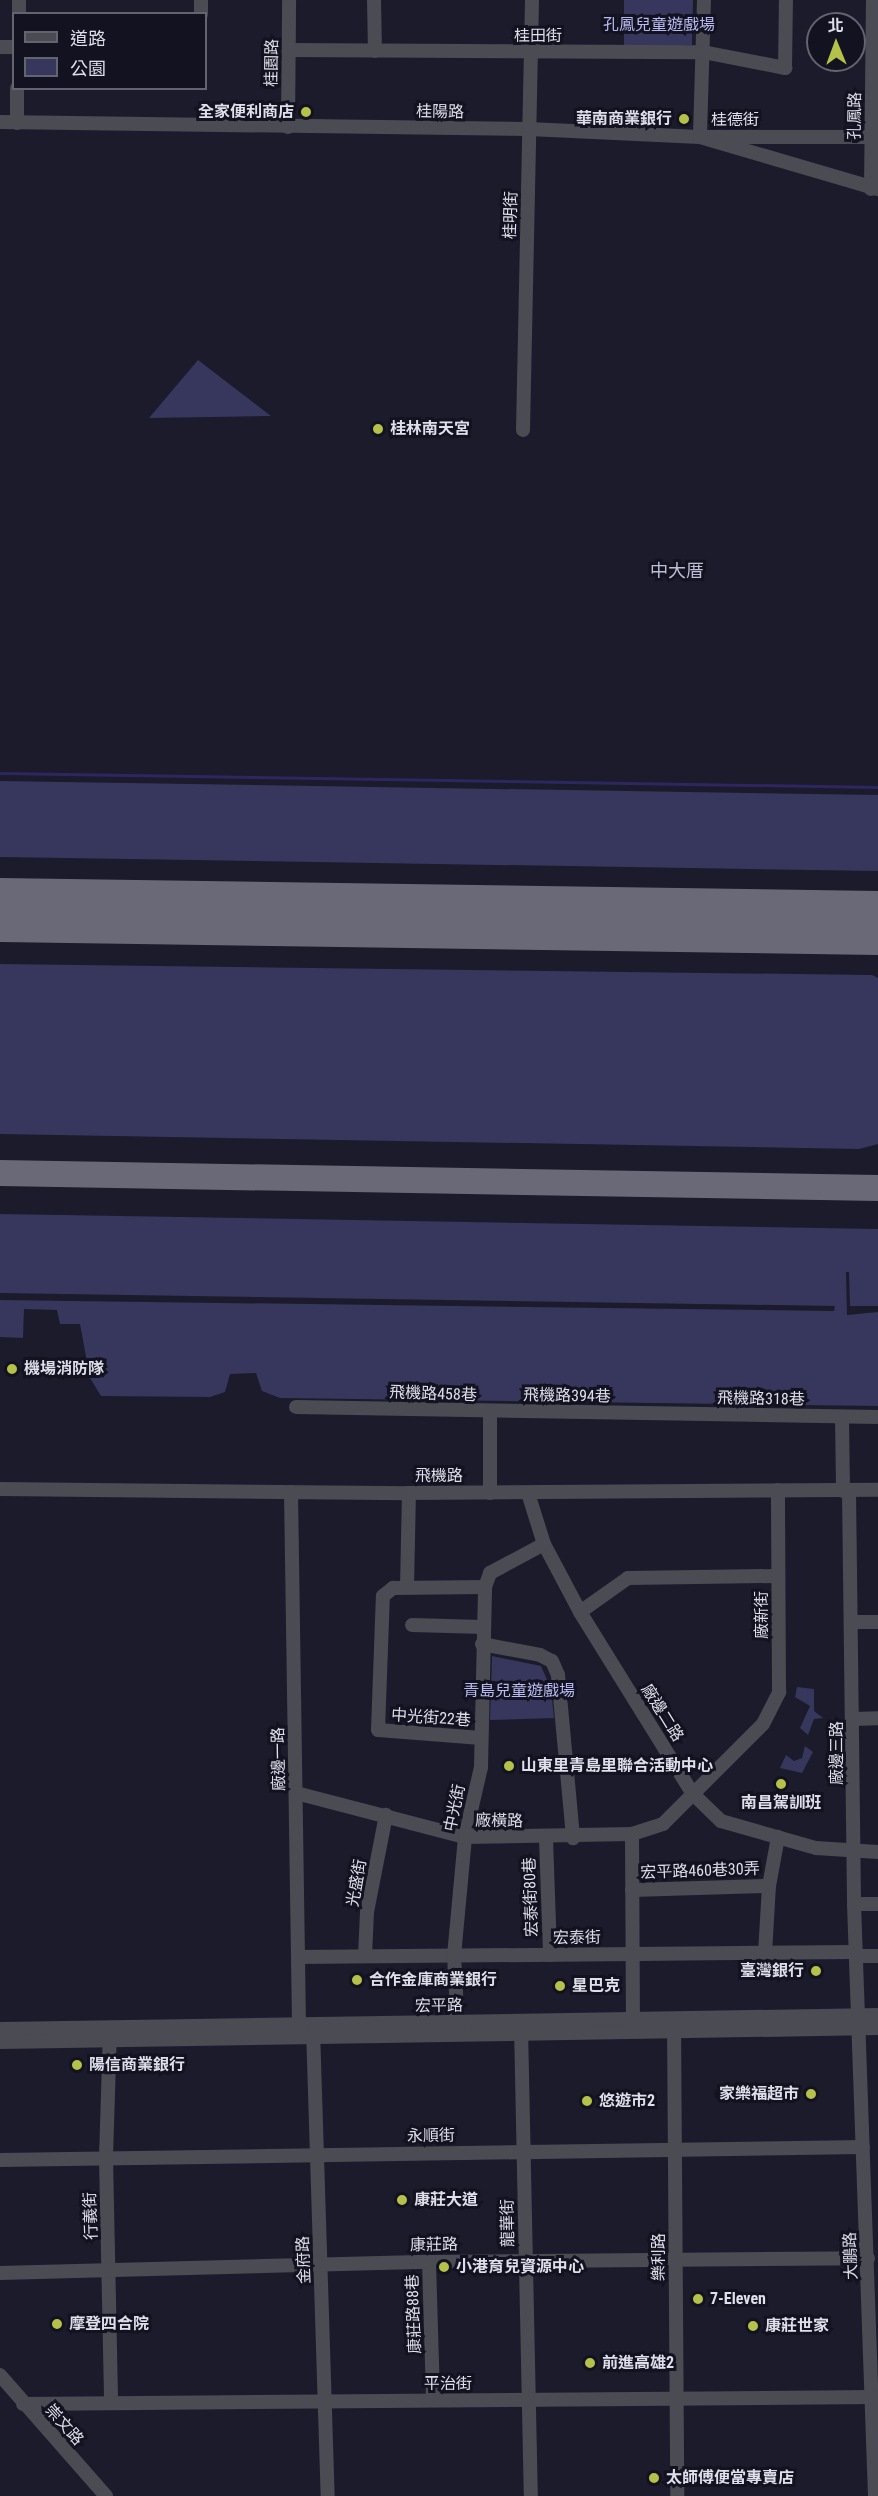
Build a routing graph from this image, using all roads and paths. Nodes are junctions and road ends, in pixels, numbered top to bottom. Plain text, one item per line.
1 (290, 0) edge
2 (374, 0) edge
3 (531, 0) edge
4 (704, 0) edge
5 (786, 0) edge
6 (873, 0) edge
7 (289, 50) junction
8 (375, 51) junction
9 (531, 52) junction
10 (703, 52) junction
11 (17, 90) edge
12 (875, 115) edge
13 (0, 122) edge
14 (17, 123) junction
15 (288, 127) junction
16 (529, 129) junction
17 (700, 137) junction
18 (872, 137) junction
19 (875, 189) edge
20 (523, 430) dead end
21 (296, 1407) dead end
22 (490, 1412) junction
23 (644, 1414) joint
24 (842, 1417) junction
25 (878, 1417) edge
26 (0, 1489) edge
27 (777, 1490) junction
28 (878, 1490) edge
29 (846, 1491) junction
30 (291, 1492) junction
31 (409, 1493) junction
32 (490, 1493) junction
33 (528, 1493) junction
34 (544, 1544) junction
35 (778, 1576) junction
36 (407, 1587) junction
37 (485, 1587) junction
38 (580, 1612) junction
39 (851, 1622) junction
40 (878, 1622) edge
41 (412, 1625) dead end
42 (483, 1627) junction
43 (482, 1644) junction
44 (878, 1718) edge
45 (853, 1719) junction
46 (481, 1738) junction
47 (296, 1793) junction
48 (693, 1794) junction
49 (386, 1815) junction
50 (632, 1834) junction
51 (465, 1837) junction
52 (778, 1837) junction
53 (546, 1838) junction
54 (573, 1838) junction
55 (853, 1852) junction
56 (878, 1852) edge
57 (769, 1886) junction
58 (632, 1890) junction
59 (854, 1904) junction
60 (878, 1904) edge
61 (765, 1953) junction
62 (632, 1954) junction
63 (856, 1954) junction
64 (550, 1955) junction
65 (365, 1956) junction
66 (454, 1956) junction
67 (878, 1956) edge
68 (298, 1957) junction
69 (878, 2015) edge
70 (633, 2020) junction
71 (858, 2021) junction
72 (674, 2024) junction
73 (458, 2028) junction
74 (521, 2028) junction
75 (878, 2028) edge
76 (0, 2029) edge
77 (309, 2029) junction
78 (110, 2034) junction
79 (0, 2042) edge
80 (863, 2147) junction
81 (675, 2148) junction
82 (524, 2150) junction
83 (318, 2155) junction
84 (106, 2158) junction
85 (0, 2160) edge
86 (871, 2187) edge
87 (868, 2258) junction
88 (676, 2259) junction
89 (526, 2261) junction
90 (429, 2262) junction
91 (321, 2264) junction
92 (110, 2269) junction
93 (0, 2273) edge
94 (0, 2375) edge
95 (677, 2398) junction
96 (433, 2400) junction
97 (529, 2400) junction
98 (326, 2401) junction
99 (111, 2403) junction
100 (875, 2403) edge
101 (23, 2404) junction
102 (106, 2496) edge
103 (328, 2496) edge
104 (531, 2496) edge
105 (677, 2496) edge
106 (875, 2496) edge

1 - 7 street, 桂園路
2 - 8 street
3 - 9 street, 桂明街
4 - 10 street, 桂德街
5 - 10 street, 桂田街
6 - 12 street, 孔鳳路
7 - 8 street, 桂田街
7 - 15 street, 桂園路
8 - 9 street, 桂田街
9 - 10 street, 桂田街
9 - 16 street, 桂明街
10 - 17 street, 桂德街
11 - 14 street
12 - 18 street, 孔鳳路
13 - 14 street, 桂陽路
14 - 15 street, 桂陽路
15 - 16 street, 桂陽路
16 - 17 street, 桂陽路
16 - 20 street, 桂明街
17 - 18 street, 桂德街
17 - 19 street, 桂陽路
18 - 19 street, 孔鳳路
21 - 22 street, 飛機路458巷
22 - 23 street, 飛機路394巷
22 - 32 street
23 - 24 street, 飛機路318巷
24 - 25 street, 飛機路318巷
24 - 29 street, 廠邊三路
26 - 30 street, 飛機路
27 - 29 street, 飛機路
27 - 33 street, 飛機路
27 - 35 street
28 - 29 street, 飛機路
29 - 39 street, 廠邊三路
30 - 31 street, 飛機路
30 - 47 street, 廠邊一路
31 - 32 street, 飛機路
31 - 36 street
32 - 33 street, 飛機路
33 - 34 street, 廠邊二路
34 - 37 street
34 - 38 street, 廠邊二路
35 - 38 street, 廠新街
35 - 48 street, 廠新街
36 - 37 street
36 - 46 street, 中光街22巷
37 - 42 street, 中光街
38 - 48 street, 廠邊二路
39 - 40 street
39 - 45 street, 廠邊三路
41 - 42 street
42 - 43 street, 中光街
43 - 46 street, 中光街
43 - 54 street
44 - 45 street
45 - 55 street, 廠邊三路
46 - 51 street, 中光街
47 - 49 street, 廠橫路
47 - 68 street, 廠邊一路
48 - 50 street, 廠橫路
48 - 52 street, 廠邊二路
49 - 51 street, 廠橫路
49 - 65 street, 光盛街
50 - 54 street, 廠橫路
50 - 58 street
51 - 53 street, 廠橫路
51 - 66 street, 中光街
52 - 55 street, 廠邊二路
52 - 57 street
53 - 54 street, 廠橫路
53 - 64 street, 宏泰街80巷
55 - 56 street, 廠邊二路
55 - 59 street, 廠邊三路
57 - 58 street, 宏平路460巷30弄
57 - 61 street
58 - 62 street
59 - 60 street
59 - 63 street, 廠邊三路
61 - 62 street, 宏泰街
61 - 63 street, 宏泰街
62 - 64 street, 宏泰街
62 - 70 street
63 - 67 street, 宏泰街
63 - 71 street, 廠邊三路
64 - 66 street, 宏泰街
65 - 66 street, 宏泰街
65 - 68 street, 宏泰街
66 - 73 street, 中光街
68 - 77 street, 廠邊一路
69 - 71 street, 宏平路
70 - 72 street, 宏平路
70 - 74 street, 宏平路
71 - 72 street, 宏平路
71 - 75 street, 宏平路
71 - 80 street, 大鵬路
72 - 74 street, 宏平路
72 - 81 street, 樂利路
73 - 74 street, 宏平路
73 - 77 street, 宏平路
74 - 82 street, 龍華街
76 - 78 street, 宏平路
77 - 78 street, 宏平路
77 - 83 street, 金府路
78 - 79 street, 宏平路
78 - 84 street, 行義街
80 - 81 street, 永順街
80 - 86 street, 大鵬路
81 - 82 street, 永順街
81 - 88 street, 樂利路
82 - 83 street, 永順街
82 - 89 street, 龍華街
83 - 84 street, 永順街
83 - 91 street, 金府路
84 - 85 street, 永順街
84 - 92 street, 行義街
86 - 87 street, 大鵬路
87 - 88 street, 康莊路
87 - 100 street, 大鵬路
88 - 89 street, 康莊路
88 - 95 street, 樂利路
89 - 90 street, 康莊路
89 - 97 street, 龍華街
90 - 91 street, 康莊路
90 - 96 street, 康莊路88巷
91 - 92 street, 康莊路
91 - 98 street, 金府路
92 - 93 street, 康莊路
92 - 99 street, 行義街
94 - 101 street, 崇文路
95 - 97 street, 平治街
95 - 100 street, 平治街
95 - 105 street, 樂利路
96 - 97 street, 平治街
96 - 98 street, 平治街
97 - 104 street, 龍華街
98 - 99 street, 平治街
98 - 103 street, 金府路
99 - 101 street, 平治街
100 - 106 street, 大鵬路
101 - 102 street, 崇文路

